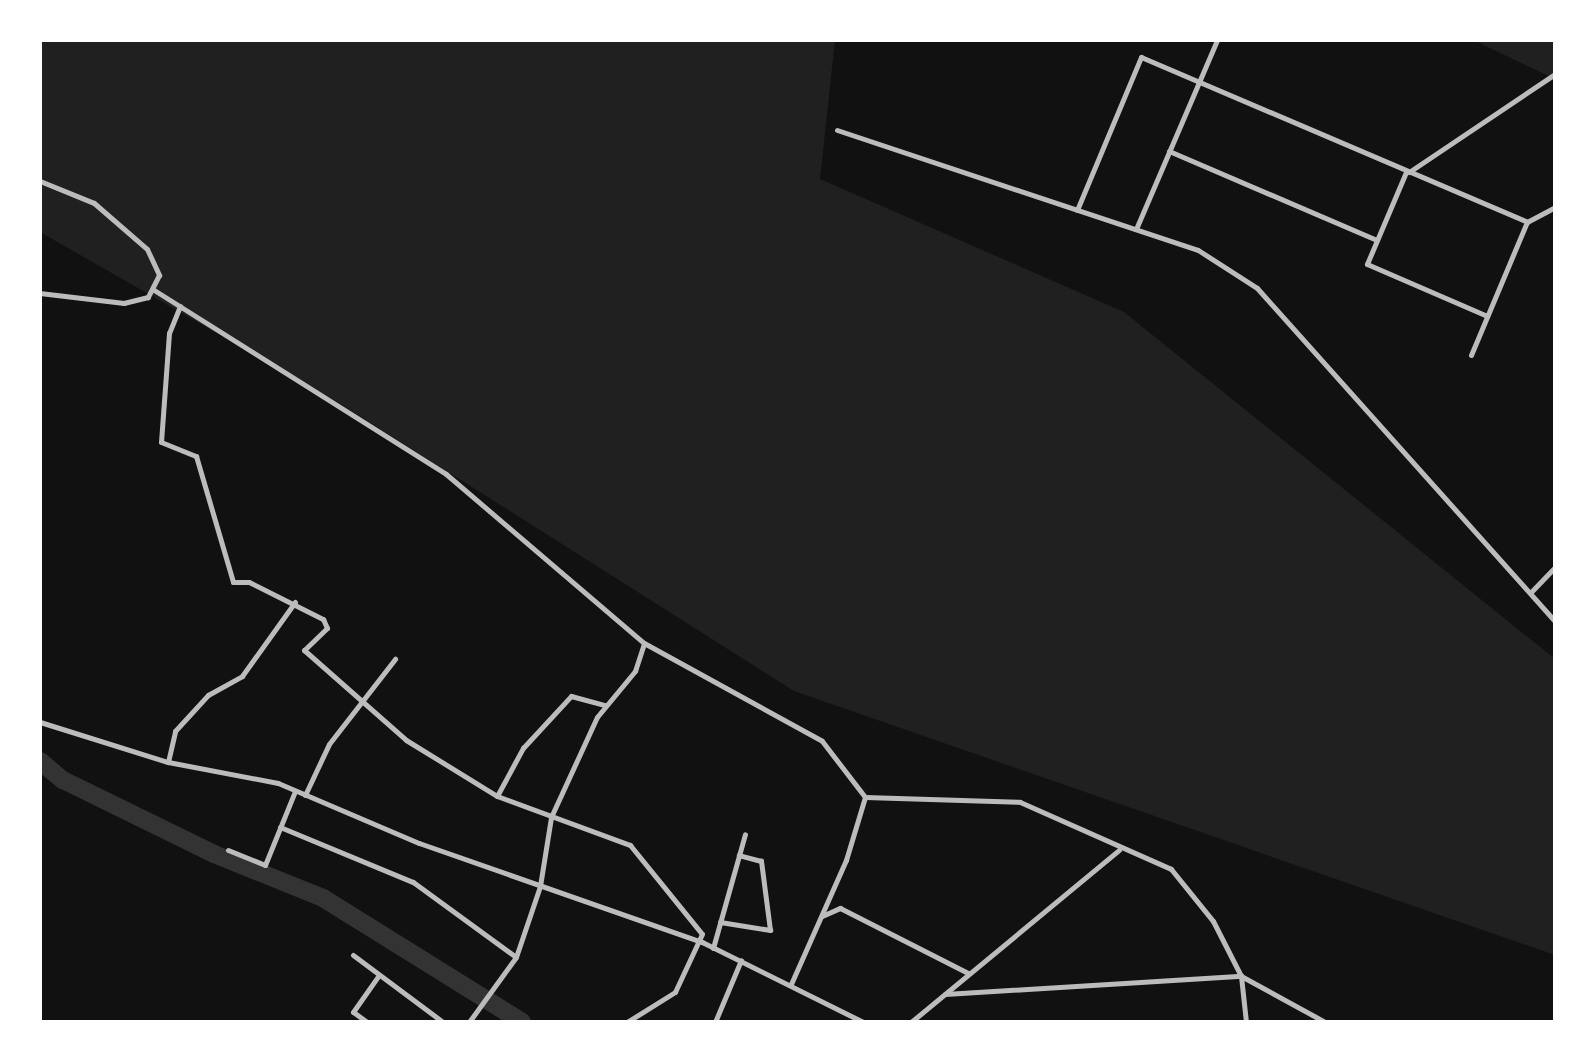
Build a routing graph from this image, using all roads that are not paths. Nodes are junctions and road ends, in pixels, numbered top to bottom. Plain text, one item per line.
1 (1217, 40) edge
2 (1555, 74) edge
3 (1199, 82) junction
4 (837, 130) dead end
5 (1169, 151) junction
6 (1407, 172) junction
7 (40, 181) edge
8 (1555, 207) edge
9 (1077, 210) junction
10 (1527, 222) junction
11 (1136, 229) junction
12 (1377, 240) junction
13 (154, 290) junction
14 (40, 293) edge
15 (180, 306) junction
16 (1487, 316) junction
17 (1471, 355) dead end
18 (1555, 567) edge
19 (1531, 592) junction
20 (295, 602) junction
21 (1555, 621) edge
22 (644, 643) junction
23 (395, 659) dead end
24 (366, 705) junction
25 (605, 705) junction
26 (40, 722) edge
27 (168, 762) junction
28 (295, 791) junction
29 (305, 795) junction
30 (497, 796) junction
31 (865, 797) junction
32 (551, 817) junction
33 (280, 827) junction
34 (745, 834) dead end
35 (228, 850) dead end
36 (1120, 850) junction
37 (739, 855) junction
38 (540, 886) junction
39 (822, 916) junction
40 (720, 922) junction
41 (702, 942) junction
42 (713, 948) junction
43 (353, 955) dead end
44 (516, 957) junction
45 (741, 960) junction
46 (968, 973) junction
47 (379, 975) junction
48 (1241, 976) junction
49 (791, 984) junction
50 (945, 994) junction
51 (854, 1020) edge
52 (367, 1022) edge
53 (443, 1022) edge
54 (469, 1022) edge
55 (627, 1022) edge
56 (715, 1022) edge
57 (863, 1022) edge
58 (911, 1022) edge
59 (1246, 1022) edge
60 (1325, 1022) edge

1 - 3 street
2 - 6 street
3 - 5 street
3 - 6 street
3 - 9 street
4 - 9 street
5 - 11 street
5 - 12 street
6 - 10 street
6 - 12 street
7 - 13 street
8 - 10 street
9 - 11 street
10 - 16 street
11 - 19 street
12 - 16 street
13 - 14 street
13 - 15 street
15 - 20 street
15 - 22 street
16 - 17 street
18 - 19 street
19 - 21 street
20 - 24 street
20 - 27 street
22 - 25 street
22 - 31 street
23 - 24 street
24 - 29 street
24 - 30 street
25 - 30 street
25 - 32 street
26 - 27 street
27 - 28 street
28 - 29 street
28 - 33 street
29 - 38 street
30 - 32 street
31 - 36 street
31 - 39 street
32 - 38 street
32 - 41 street
33 - 35 street
33 - 44 street
34 - 37 street
36 - 46 street
36 - 48 street
37 - 40 street
37 - 40 street
38 - 41 street
38 - 44 street
39 - 46 street
39 - 49 street
40 - 42 street
41 - 42 street
41 - 55 street
42 - 45 street
43 - 47 street
44 - 54 street
45 - 49 street
45 - 56 street
46 - 50 street
47 - 52 street
47 - 53 street
48 - 50 street
48 - 59 street
48 - 60 street
49 - 51 street
50 - 58 street
51 - 57 street

